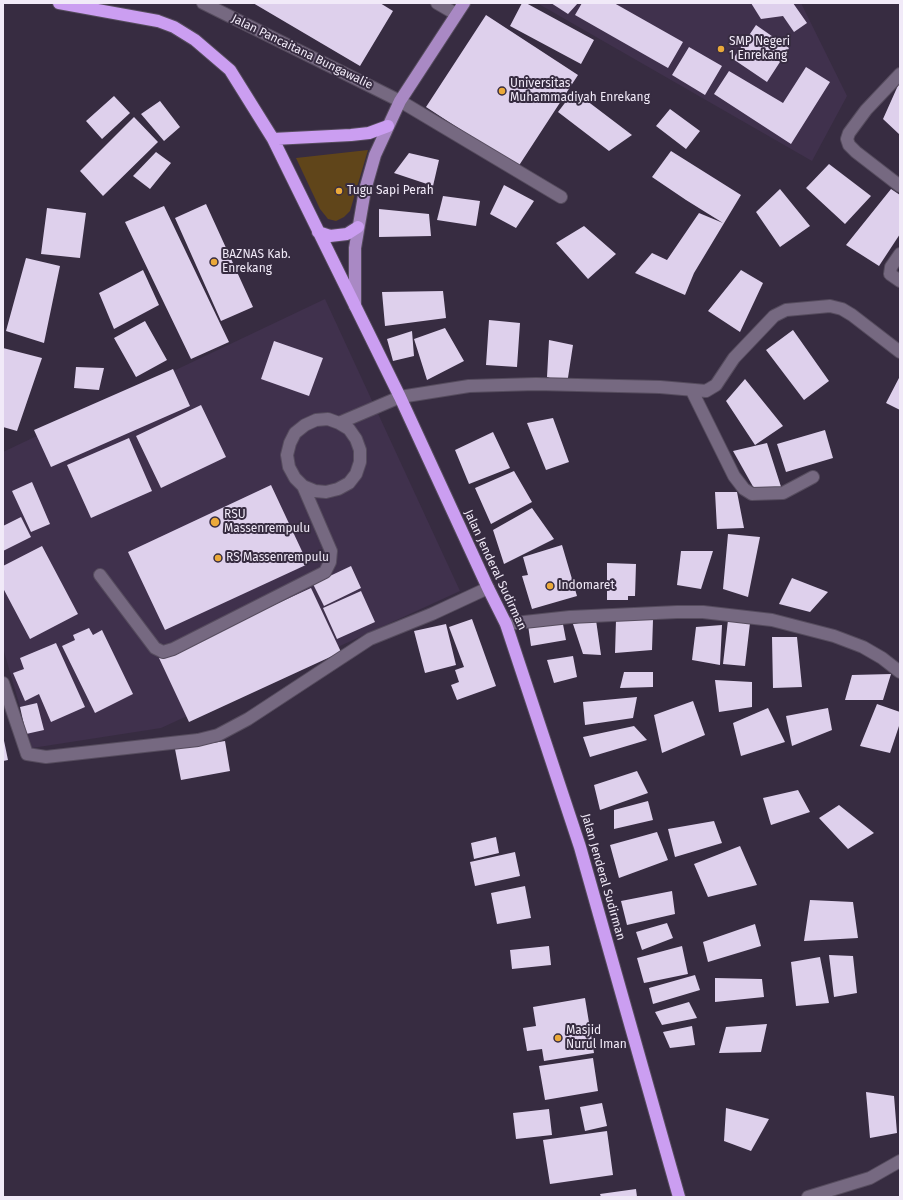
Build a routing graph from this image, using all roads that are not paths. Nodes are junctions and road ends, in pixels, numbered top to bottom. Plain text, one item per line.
1 (59, 3) edge
2 (203, 3) edge
3 (437, 3) edge
4 (464, 3) edge
5 (456, 14) junction
6 (900, 74) edge
7 (400, 101) junction
8 (388, 126) junction
9 (273, 139) junction
10 (900, 186) edge
11 (561, 197) dead end
12 (358, 227) junction
13 (318, 232) junction
14 (900, 254) edge
15 (900, 281) edge
16 (355, 306) junction
17 (900, 352) edge
18 (692, 392) junction
19 (401, 397) junction
20 (339, 423) junction
21 (813, 477) dead end
22 (303, 486) junction
23 (100, 575) dead end
24 (488, 588) junction
25 (506, 624) junction
26 (900, 672) edge
27 (3, 682) edge
28 (900, 1161) edge
29 (679, 1197) edge
30 (808, 1197) edge

1 - 9 highway
2 - 7 street, Jalan Pancaitana Bungawalie
3 - 5 street
4 - 5 main road, Jalan Jenderal Sudirman
5 - 7 main road, Jalan Jenderal Sudirman
6 - 10 street
7 - 8 main road, Jalan Jenderal Sudirman
7 - 11 street, Jalan Pancaitana Bungawalie
8 - 9 highway
8 - 12 main road, Jalan Jenderal Sudirman
9 - 13 highway
12 - 13 highway
12 - 16 main road, Jalan Jenderal Sudirman
13 - 16 highway
14 - 15 street
16 - 19 highway, Jalan Jenderal Sudirman
17 - 18 street
18 - 19 street
18 - 21 street
19 - 20 street
19 - 24 highway, Jalan Jenderal Sudirman
20 - 22 street
20 - 22 street
22 - 23 street
24 - 25 highway, Jalan Jenderal Sudirman
24 - 27 street
25 - 26 street
25 - 29 highway, Jalan Jenderal Sudirman
28 - 30 street

